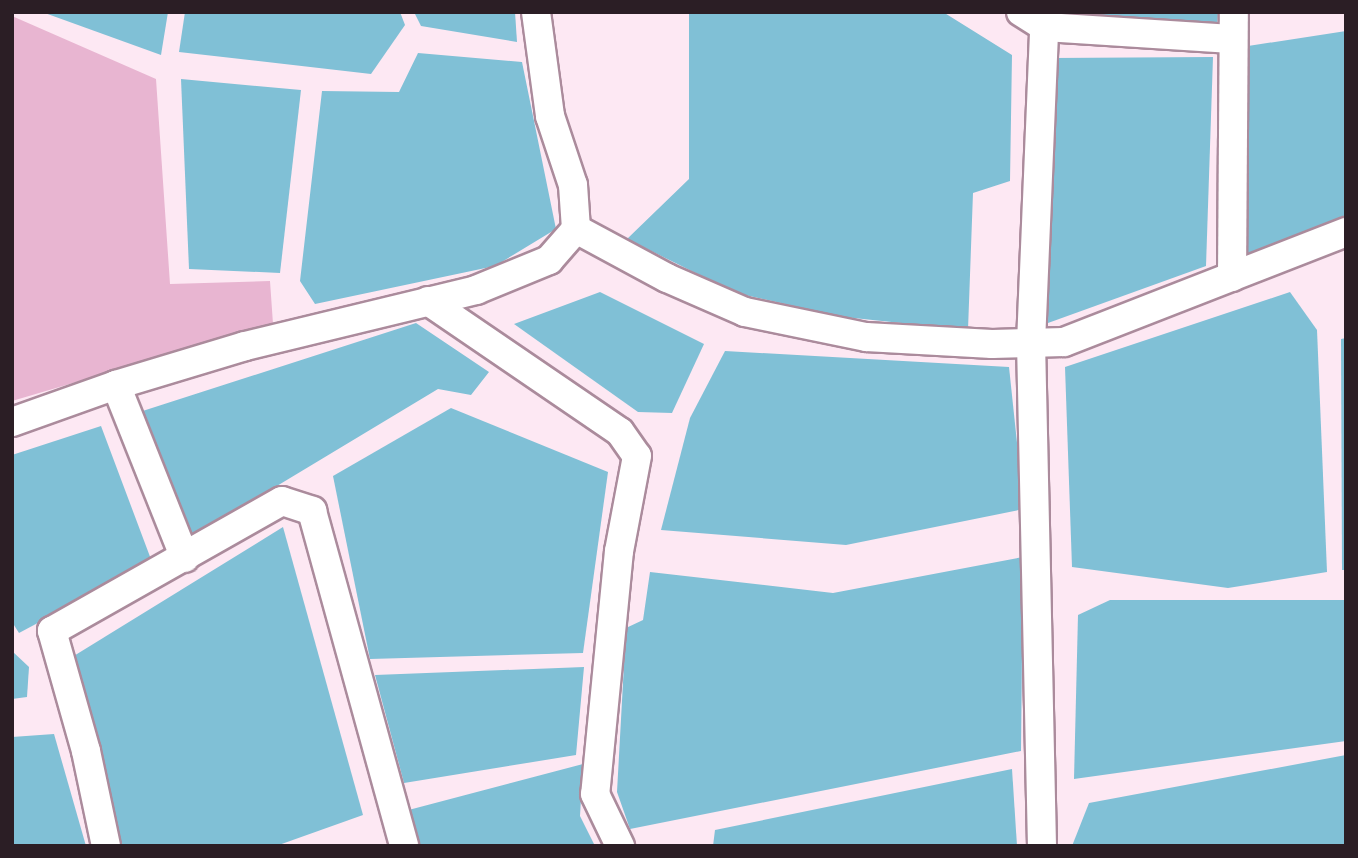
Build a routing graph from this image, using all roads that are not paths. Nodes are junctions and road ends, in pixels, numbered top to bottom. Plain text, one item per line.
1 (536, 12) edge
2 (1037, 17) edge
3 (1233, 25) edge
4 (576, 229) junction
5 (1346, 232) edge
6 (1232, 277) junction
7 (428, 301) junction
8 (1031, 343) junction
9 (116, 384) junction
10 (12, 422) edge
11 (185, 558) junction
12 (106, 846) edge
13 (404, 846) edge
14 (620, 846) edge
15 (1042, 846) edge

1 - 4 lane
2 - 3 lane
2 - 8 lane
3 - 6 lane
4 - 7 lane
4 - 8 lane
5 - 6 lane
6 - 8 lane
7 - 9 lane
7 - 14 lane
8 - 15 lane
9 - 10 lane
9 - 11 lane
11 - 12 lane
11 - 13 lane

